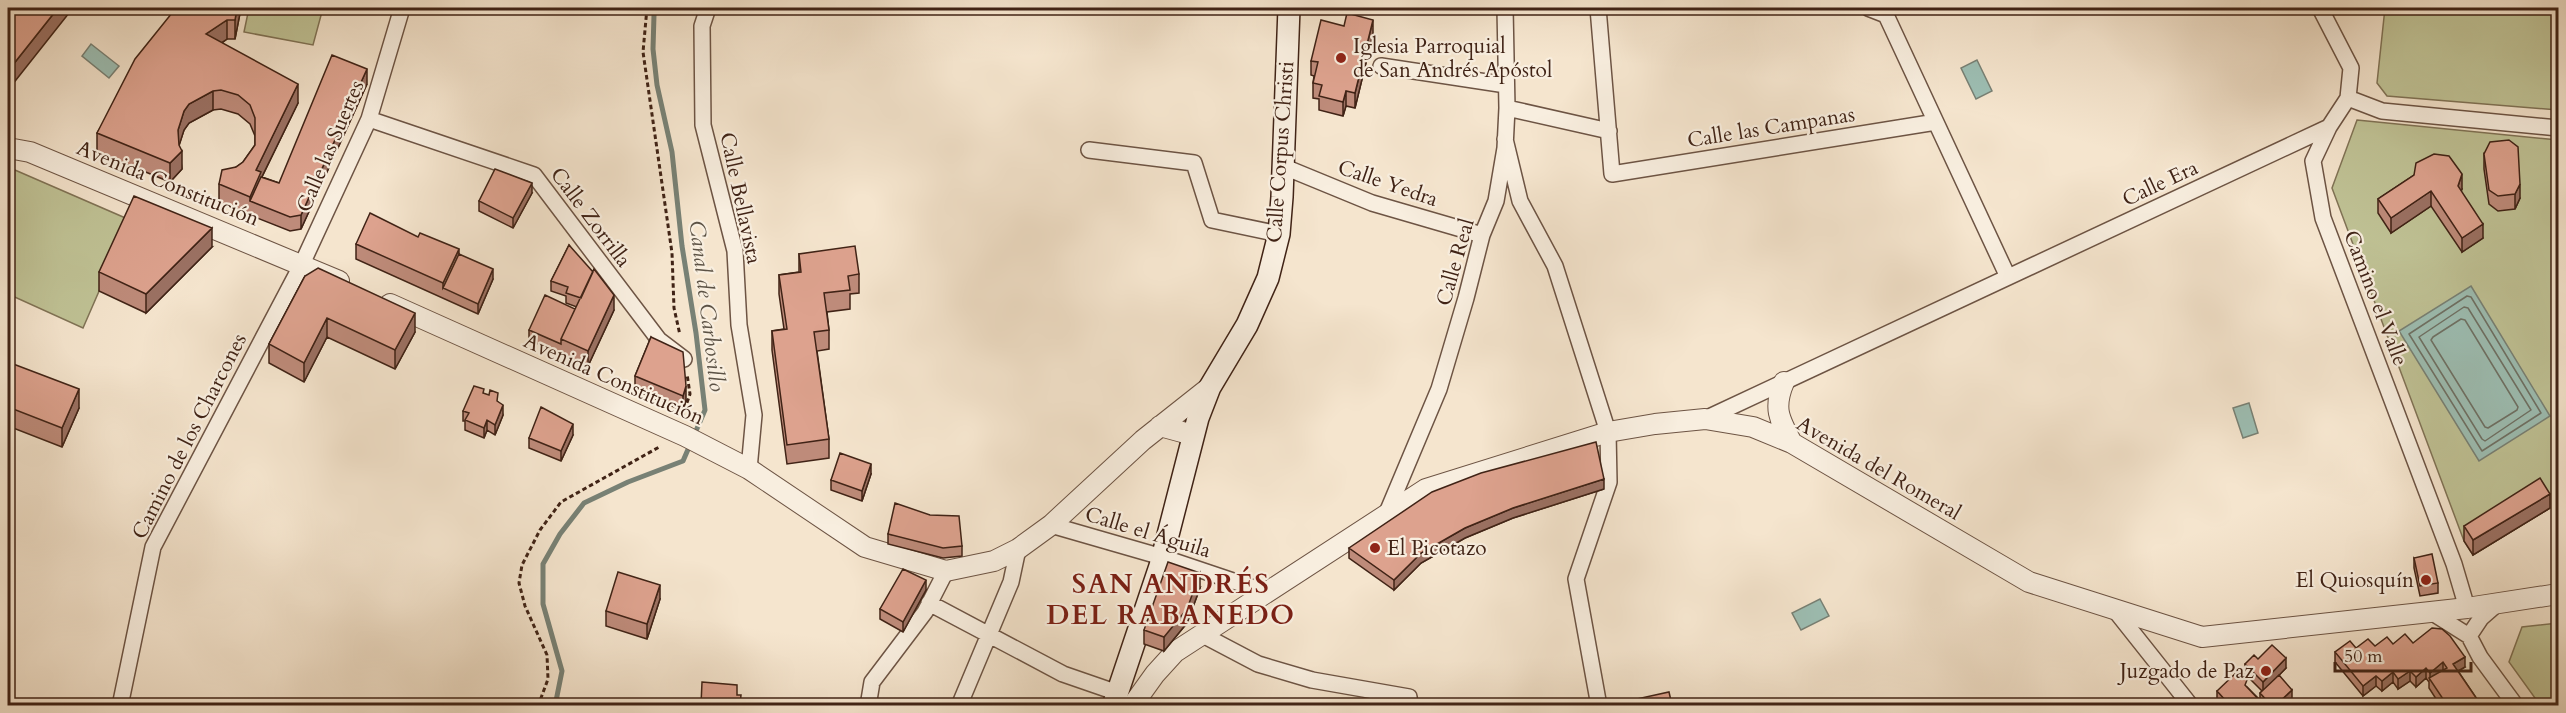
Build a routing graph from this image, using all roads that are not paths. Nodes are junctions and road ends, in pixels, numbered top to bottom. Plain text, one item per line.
1 (402, 8) edge
2 (708, 8) edge
3 (1289, 8) edge
4 (1505, 8) edge
5 (1598, 8) edge
6 (1868, 8) edge
7 (2320, 8) edge
8 (1381, 66) dead end
9 (1506, 85) junction
10 (2348, 98) junction
11 (1507, 108) junction
12 (369, 119) junction
13 (1936, 122) junction
14 (2330, 127) junction
15 (2559, 128) edge
16 (1609, 131) junction
17 (1505, 140) junction
18 (8, 148) edge
19 (1089, 150) dead end
20 (1282, 166) junction
21 (1279, 234) junction
22 (1482, 235) junction
23 (302, 264) junction
24 (2008, 277) junction
25 (356, 288) edge
26 (378, 298) edge
27 (684, 359) edge
28 (1784, 382) junction
29 (1210, 387) junction
30 (1705, 419) junction
31 (1160, 426) junction
32 (1608, 432) junction
33 (1193, 435) junction
34 (1792, 442) junction
35 (749, 469) junction
36 (1386, 515) junction
37 (1051, 525) junction
38 (1018, 549) junction
39 (1162, 557) junction
40 (946, 571) junction
41 (1266, 592) junction
42 (2559, 594) edge
43 (929, 603) junction
44 (2497, 604) junction
45 (2468, 608) junction
46 (2114, 609) junction
47 (2432, 612) junction
48 (988, 634) junction
49 (1201, 634) junction
50 (2469, 636) junction
51 (1128, 664) junction
52 (1155, 674) junction
53 (1121, 701) edge
54 (120, 705) edge
55 (868, 705) edge
56 (959, 705) edge
57 (1410, 705) edge
58 (1599, 705) edge
59 (2192, 705) edge
60 (2516, 705) edge

1 - 12 street, Calle las Suertes
2 - 35 street, Calle Bellavista
3 - 20 main road, Calle Corpus Christi
4 - 9 street, Calle Real
5 - 16 street
6 - 13 street
7 - 10 street, Camino el Valle
8 - 9 street
9 - 11 street, Calle Real
10 - 14 street, Camino el Valle
10 - 15 street
11 - 16 street
11 - 17 street, Calle Real
12 - 23 street, Calle las Suertes
12 - 27 street, Calle Zorrilla
13 - 16 street, Calle las Campanas
13 - 24 street
14 - 24 street, Calle Era
14 - 45 street, Camino el Valle
17 - 22 street, Calle Real
17 - 32 street
18 - 23 street, Avenida Constitución
19 - 21 street
20 - 21 main road, Calle Corpus Christi
20 - 22 street, Calle Yedra
21 - 29 main road, Calle Corpus Christi
22 - 36 street, Calle Real
23 - 25 street, Avenida Constitución
23 - 54 street, Camino de los Charcones
24 - 28 street, Calle Era
26 - 35 street, Avenida Constitución
28 - 30 street, Calle Era
28 - 34 street
29 - 31 street, Avenida Constitución
29 - 33 main road, Calle Corpus Christi
30 - 32 street, Avenida del Romeral
30 - 34 street, Avenida del Romeral
31 - 33 street
31 - 37 street, Avenida Constitución
32 - 36 street, Avenida del Romeral
32 - 58 street
33 - 39 main road, Calle Corpus Christi
34 - 46 street, Avenida del Romeral
35 - 40 street, Avenida Constitución
36 - 41 street, Avenida del Romeral
37 - 38 street, Avenida Constitución
37 - 39 street, Calle el Águila
38 - 40 street, Avenida Constitución
38 - 48 street
39 - 41 street, Calle el Águila
39 - 51 main road, Calle Corpus Christi
40 - 43 street
41 - 49 street, Avenida del Romeral
42 - 44 street, Avenida del Romeral
43 - 48 street
43 - 55 street
44 - 45 street, Avenida del Romeral
44 - 50 street
45 - 47 street, Avenida del Romeral
46 - 47 street, Avenida del Romeral
46 - 59 street
47 - 50 street
48 - 53 street
48 - 56 street
49 - 52 street, Avenida del Romeral
49 - 57 street
50 - 60 street
51 - 52 street
51 - 53 main road, Calle Corpus Christi
52 - 53 street, Avenida del Romeral

